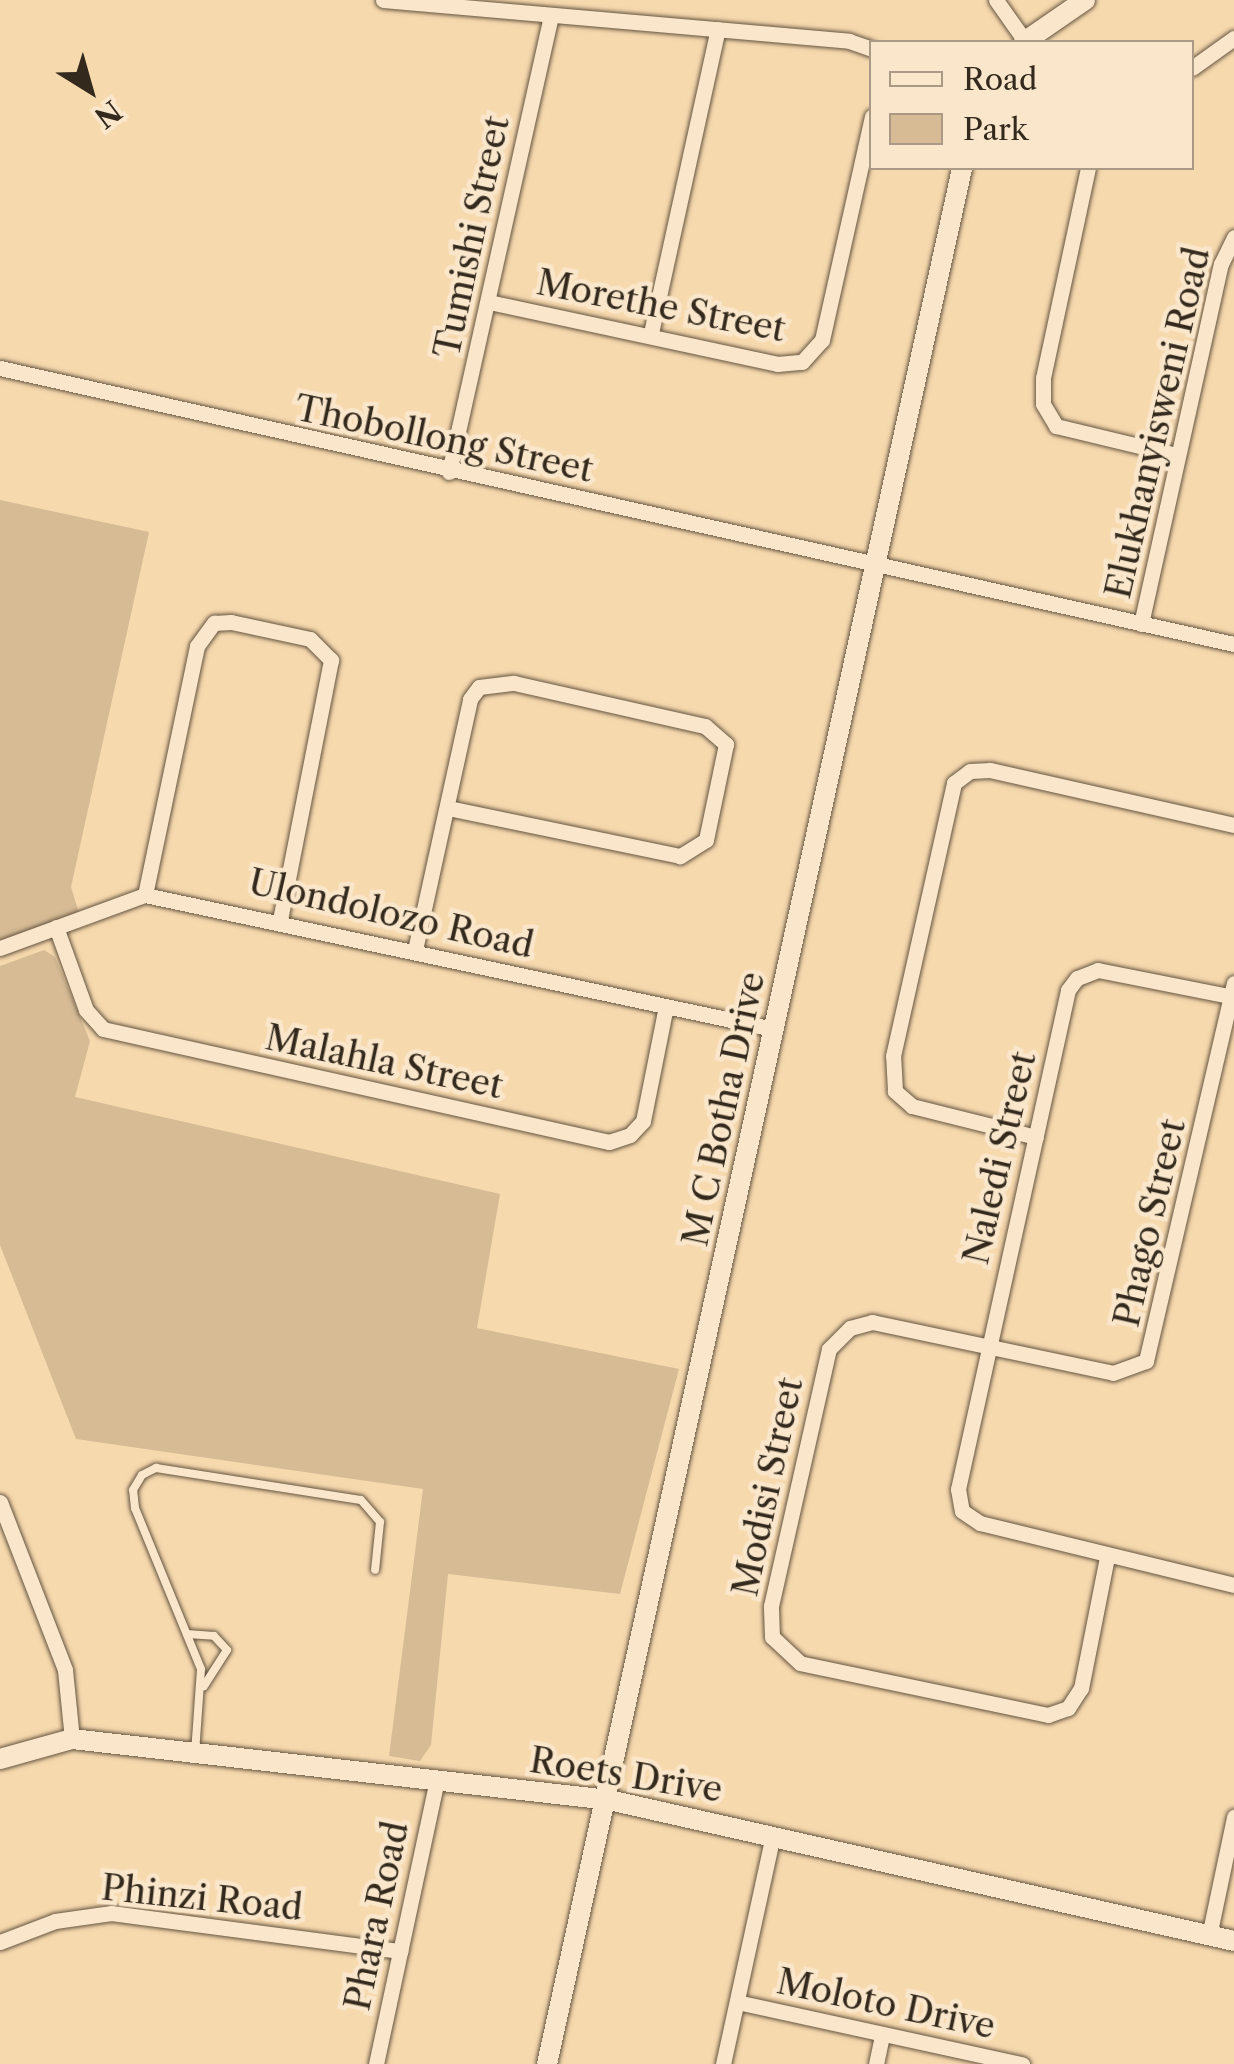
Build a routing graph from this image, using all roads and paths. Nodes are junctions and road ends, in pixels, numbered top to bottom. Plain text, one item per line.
1 (383, 0) edge
2 (996, 0) edge
3 (1085, 0) edge
4 (551, 16) junction
5 (718, 28) junction
6 (1234, 38) edge
7 (1023, 40) edge
8 (1027, 40) edge
9 (869, 48) edge
10 (1194, 67) edge
11 (869, 130) edge
12 (962, 170) edge
13 (1088, 170) edge
14 (1234, 237) edge
15 (489, 302) junction
16 (651, 333) junction
17 (0, 368) edge
18 (1177, 455) junction
19 (449, 472) junction
20 (877, 564) junction
21 (1142, 624) junction
22 (1234, 644) edge
23 (449, 808) junction
24 (1234, 825) edge
25 (145, 895) junction
26 (280, 920) junction
27 (56, 927) junction
28 (0, 948) edge
29 (415, 950) junction
30 (1233, 992) edge
31 (666, 1006) junction
32 (773, 1028) junction
33 (1036, 1137) junction
34 (986, 1350) junction
35 (2, 1510) edge
36 (1107, 1558) junction
37 (375, 1570) dead end
38 (1234, 1586) edge
39 (187, 1634) junction
40 (204, 1686) junction
41 (72, 1739) junction
42 (195, 1753) junction
43 (0, 1758) edge
44 (438, 1780) junction
45 (609, 1800) junction
46 (1234, 1817) edge
47 (773, 1835) junction
48 (1208, 1936) junction
49 (1234, 1941) edge
50 (0, 1942) edge
51 (400, 1951) junction
52 (737, 2002) junction
53 (882, 2035) junction
54 (376, 2064) edge
55 (547, 2064) edge
56 (723, 2064) edge
57 (876, 2064) edge
58 (1022, 2064) edge

1 - 4 street
2 - 7 street
3 - 8 street
4 - 5 street
4 - 15 street, Tumishi Street
5 - 9 street
5 - 16 street
6 - 10 street
11 - 16 street, Morethe Street
12 - 20 street, M C Botha Drive
13 - 18 street
14 - 18 street, Elukhanyisweni Road
15 - 16 street, Morethe Street
15 - 19 street, Tumishi Street
17 - 19 street, Thobollong Street
18 - 21 street, Elukhanyisweni Road
19 - 20 street, Thobollong Street
20 - 21 street, Thobollong Street
20 - 32 street, M C Botha Drive
21 - 22 street, Thobollong Street
23 - 23 street
23 - 29 street
24 - 33 street
25 - 26 street, Ulondolozo Road
25 - 26 street
25 - 27 street
26 - 29 street, Ulondolozo Road
27 - 28 street
27 - 31 street, Malahla Street
29 - 31 street, Ulondolozo Road
30 - 33 street, Naledi Street
30 - 34 street, Phago Street
31 - 32 street, Ulondolozo Road
32 - 45 street, M C Botha Drive
33 - 34 street, Naledi Street
34 - 36 street, Naledi Street
34 - 36 street, Modisi Street
35 - 41 street
36 - 38 street
37 - 39 lane
39 - 40 lane
39 - 40 lane
40 - 42 lane
41 - 42 street, Roets Drive
41 - 43 street, Roets Drive
42 - 44 street, Roets Drive
44 - 45 street, Roets Drive
44 - 51 street, Phara Road
45 - 47 street, Roets Drive
45 - 55 street, M C Botha Drive
46 - 48 street
47 - 48 street, Roets Drive
47 - 52 street
48 - 49 street, Roets Drive
50 - 51 street, Phinzi Road
51 - 54 street, Phara Road
52 - 53 street, Moloto Drive
52 - 56 street
53 - 57 street
53 - 58 street, Moloto Drive

